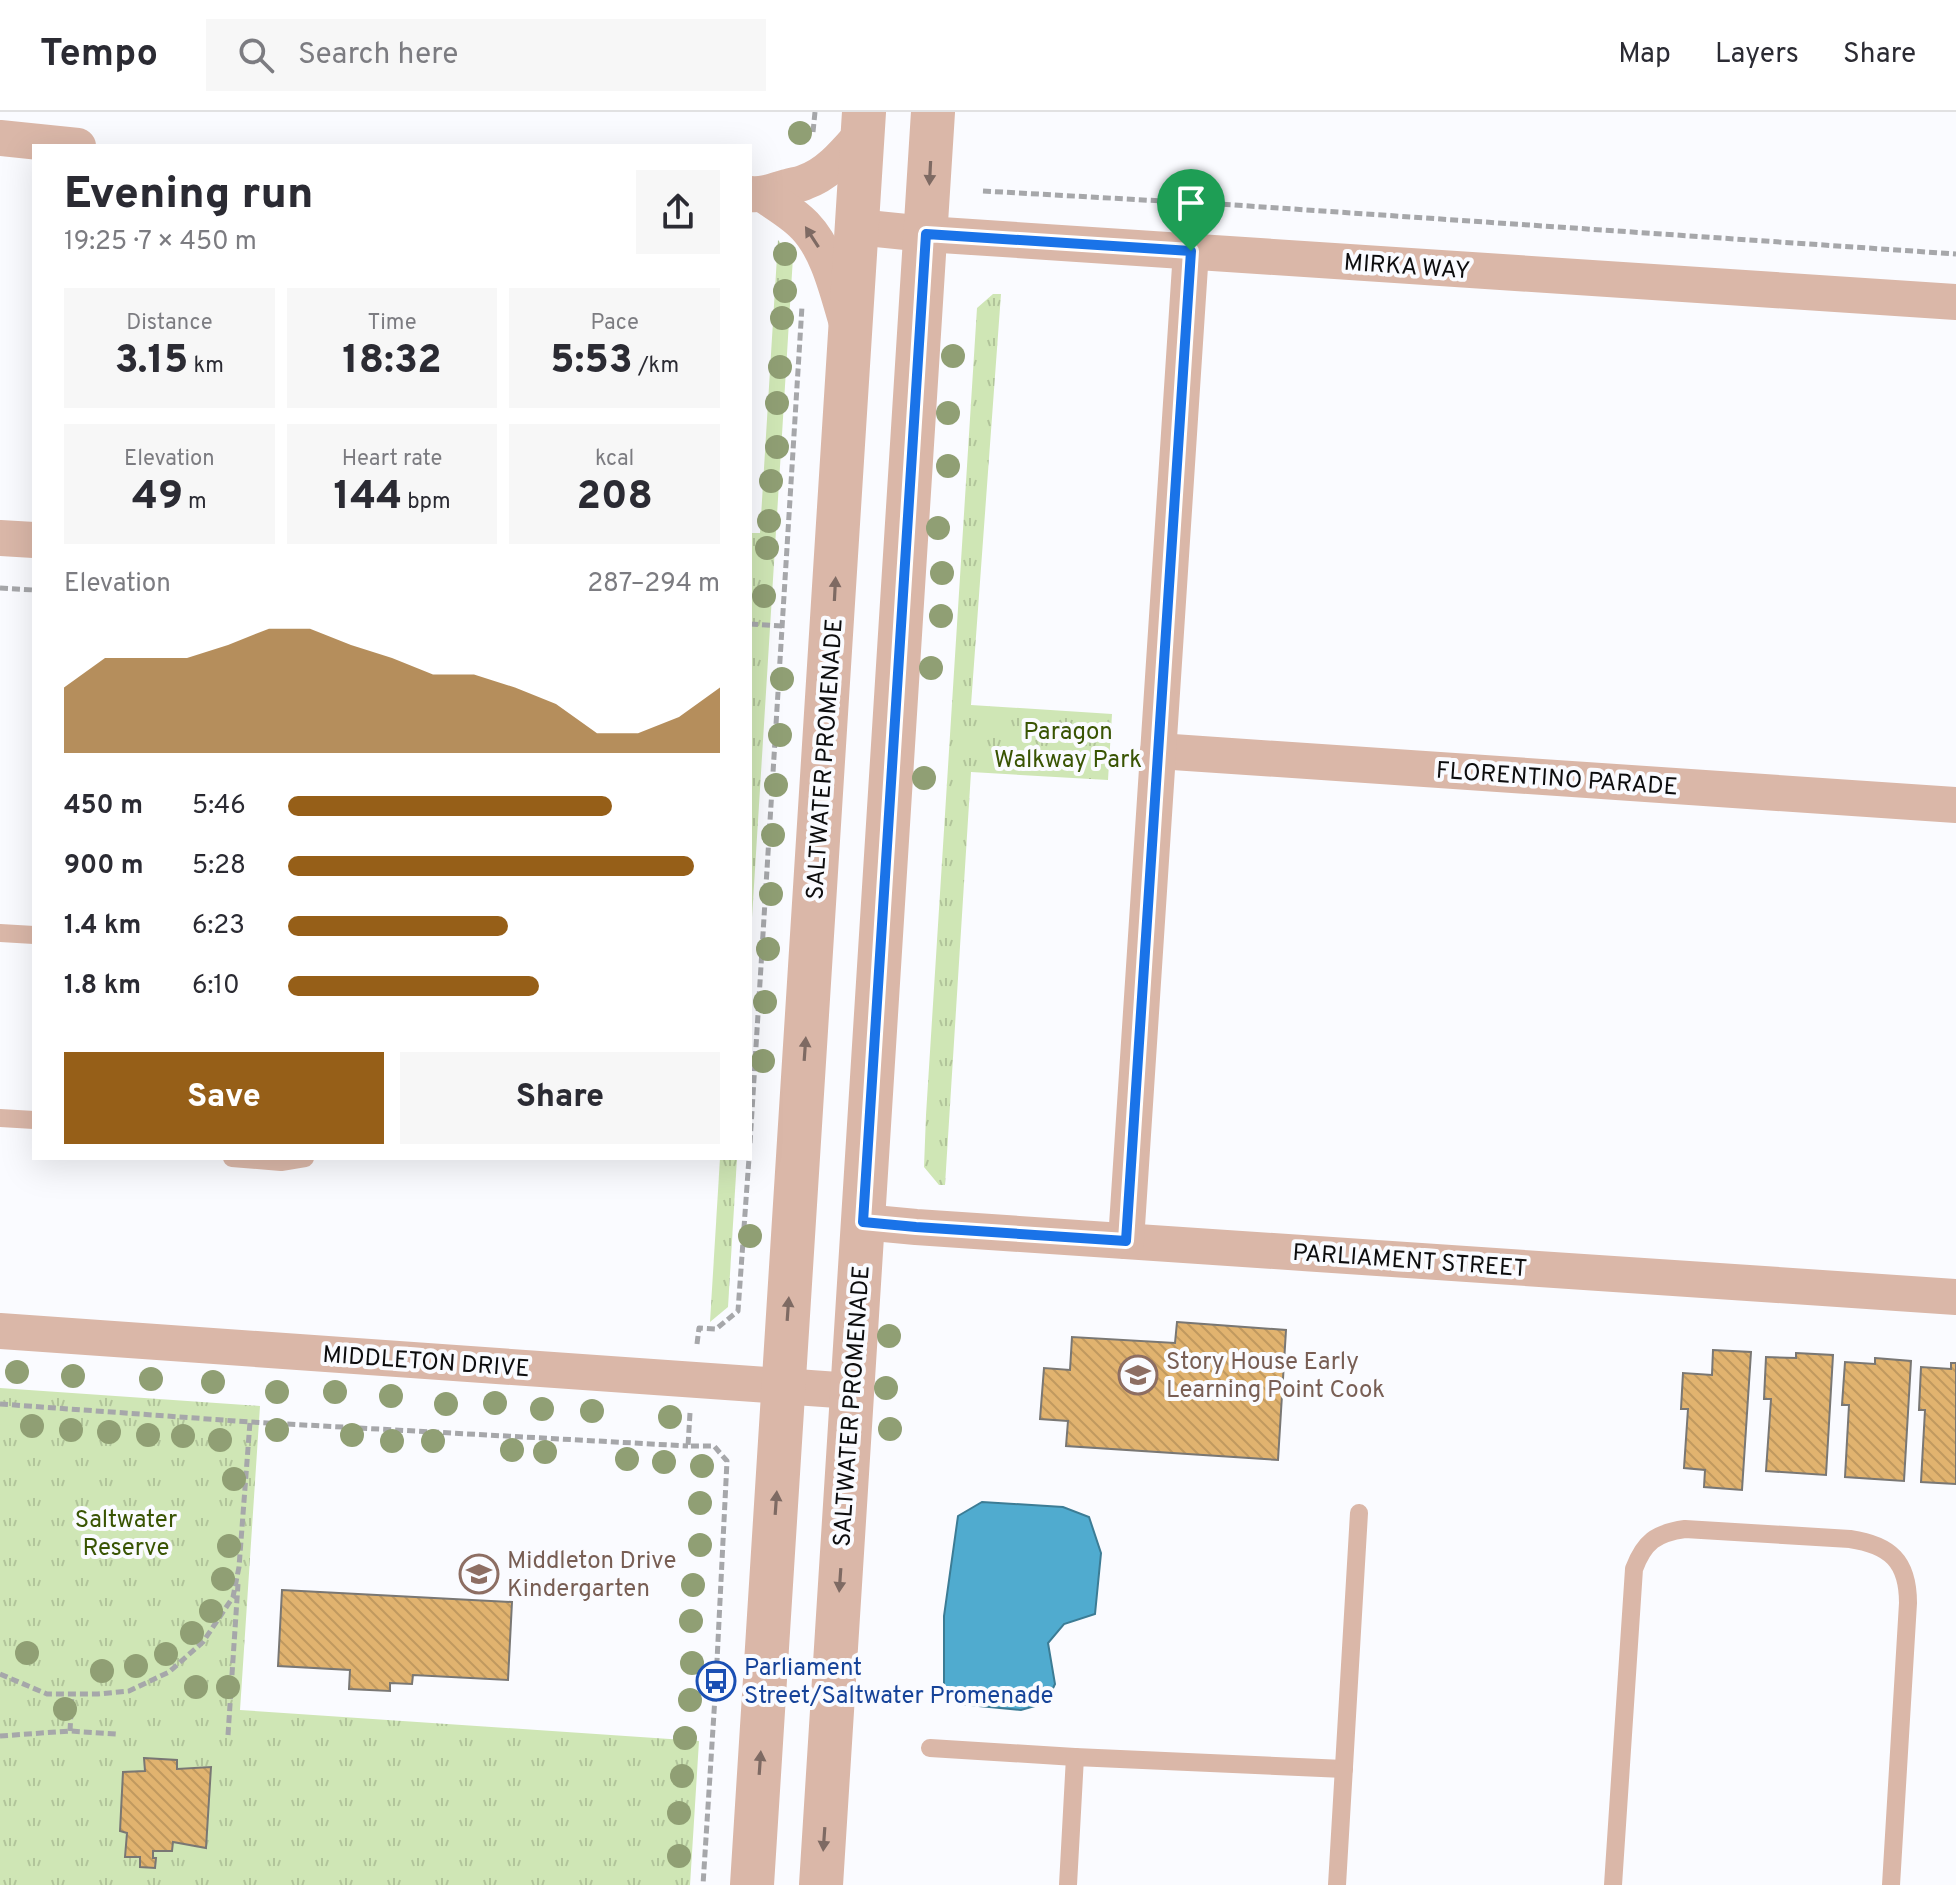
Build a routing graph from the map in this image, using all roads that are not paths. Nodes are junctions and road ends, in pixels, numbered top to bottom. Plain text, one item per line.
1 (933, 112) edge
2 (863, 122) edge
3 (15, 130) edge
4 (70, 144) edge
5 (757, 195) edge
6 (857, 227) junction
7 (926, 234) junction
8 (1191, 251) junction
9 (1956, 302) edge
10 (850, 335) junction
11 (0, 538) edge
12 (32, 540) edge
13 (1158, 751) junction
14 (1956, 805) edge
15 (0, 933) edge
16 (32, 935) edge
17 (0, 1118) edge
18 (32, 1120) edge
19 (256, 1160) edge
20 (293, 1160) edge
21 (863, 1222) junction
22 (1126, 1241) junction
23 (1956, 1297) edge
24 (0, 1331) edge
25 (783, 1387) junction
26 (852, 1391) junction
27 (1359, 1513) dead end
28 (930, 1748) dead end
29 (1075, 1757) junction
30 (1344, 1769) junction
31 (752, 1885) edge
32 (821, 1885) edge
33 (1068, 1885) edge
34 (1337, 1885) edge
35 (1613, 1885) edge
36 (1891, 1885) edge

1 -> 7 street, SALTWATER PROMENADE
2 - 5 street
2 - 6 street, SALTWATER PROMENADE
3 - 4 street
10 -> 5 street
6 - 7 street, MIRKA WAY
6 - 10 street, SALTWATER PROMENADE
7 - 8 street, MIRKA WAY
7 - 21 street, SALTWATER PROMENADE
8 - 9 street, MIRKA WAY
8 - 13 street
25 -> 10 street, SALTWATER PROMENADE
11 - 12 street
13 - 14 street, FLORENTINO PARADE
13 - 22 street
15 - 16 lane
17 - 18 lane
19 - 20 lane
21 - 22 street, PARLIAMENT STREET
21 - 26 street, SALTWATER PROMENADE
22 - 23 street, PARLIAMENT STREET
24 - 25 street, MIDDLETON DRIVE
25 - 26 street, MIDDLETON DRIVE
31 -> 25 street, SALTWATER PROMENADE
26 -> 32 street, SALTWATER PROMENADE
27 - 30 lane
28 - 29 lane
29 - 30 lane
29 - 33 lane
30 - 34 lane
35 - 36 lane

